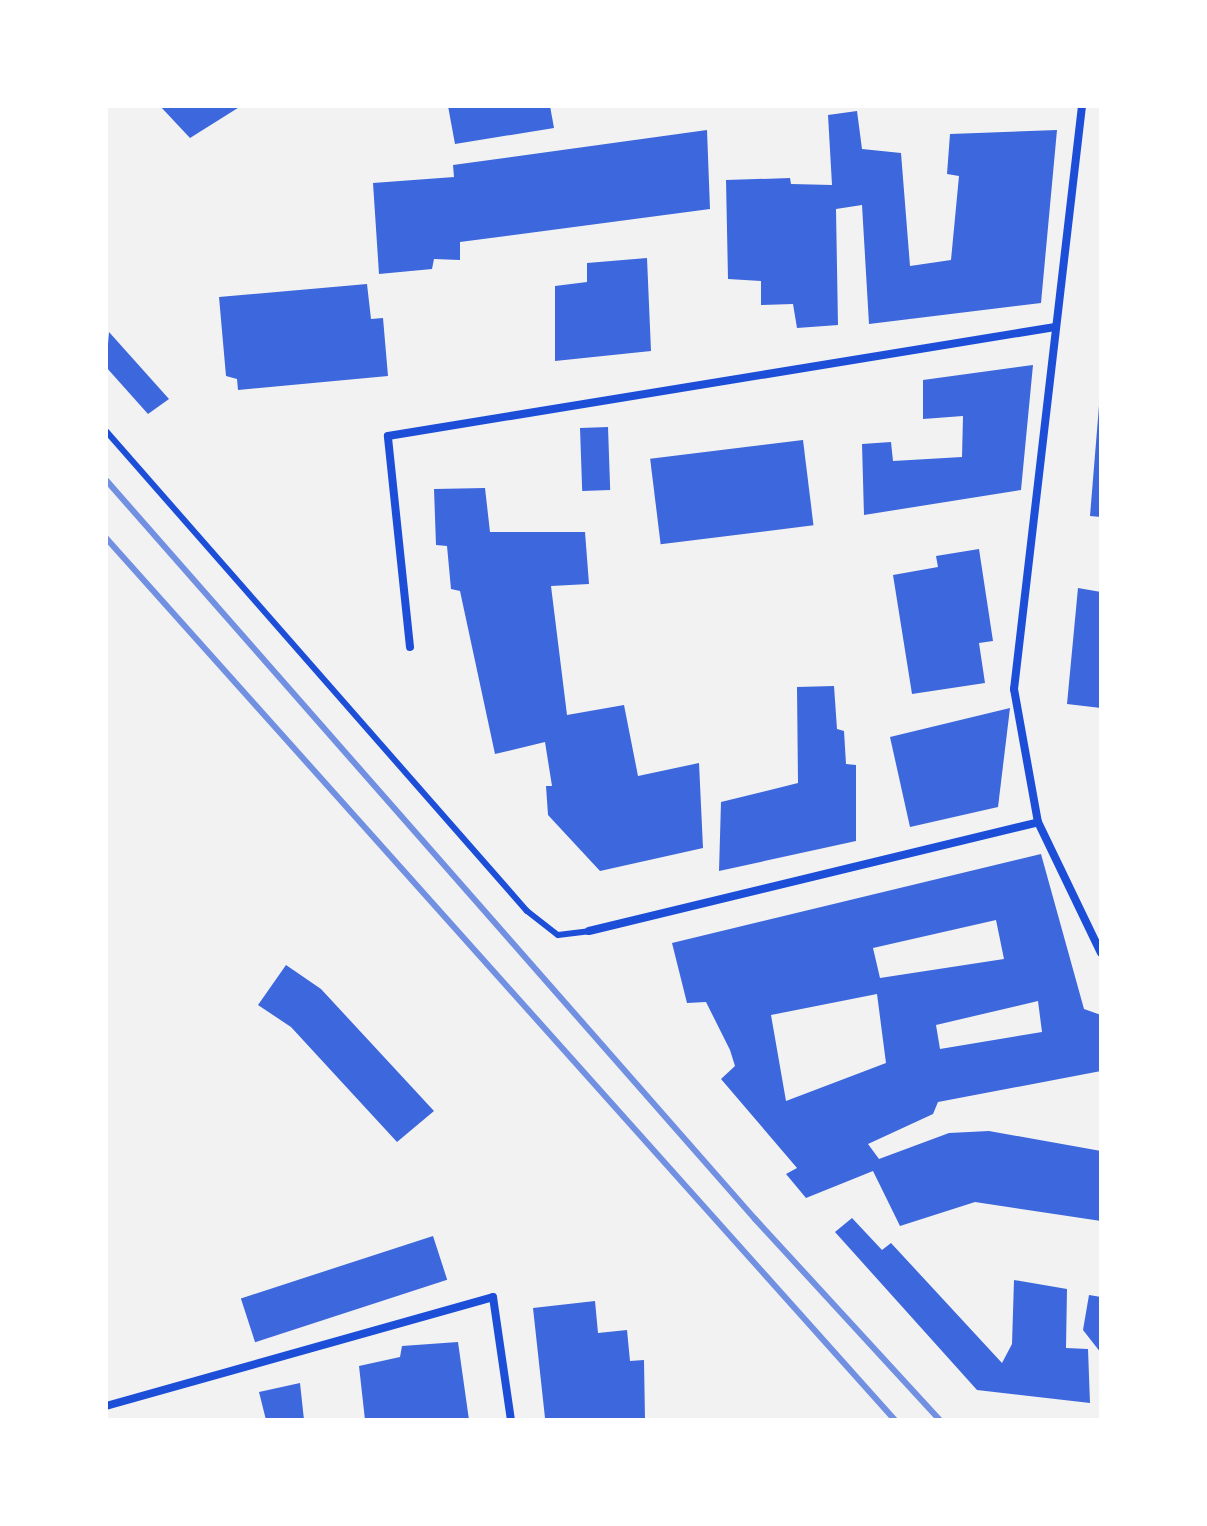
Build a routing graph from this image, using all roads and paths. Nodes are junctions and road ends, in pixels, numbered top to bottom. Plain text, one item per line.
1 (1082, 106) edge
2 (1055, 327) junction
3 (106, 431) edge
4 (410, 647) dead end
5 (1038, 822) junction
6 (589, 931) joint
7 (1101, 953) edge
8 (106, 1406) edge
9 (511, 1420) edge

1 - 2 street
2 - 4 street
2 - 5 street
3 - 6 lane
5 - 6 street
5 - 7 street
8 - 9 street

